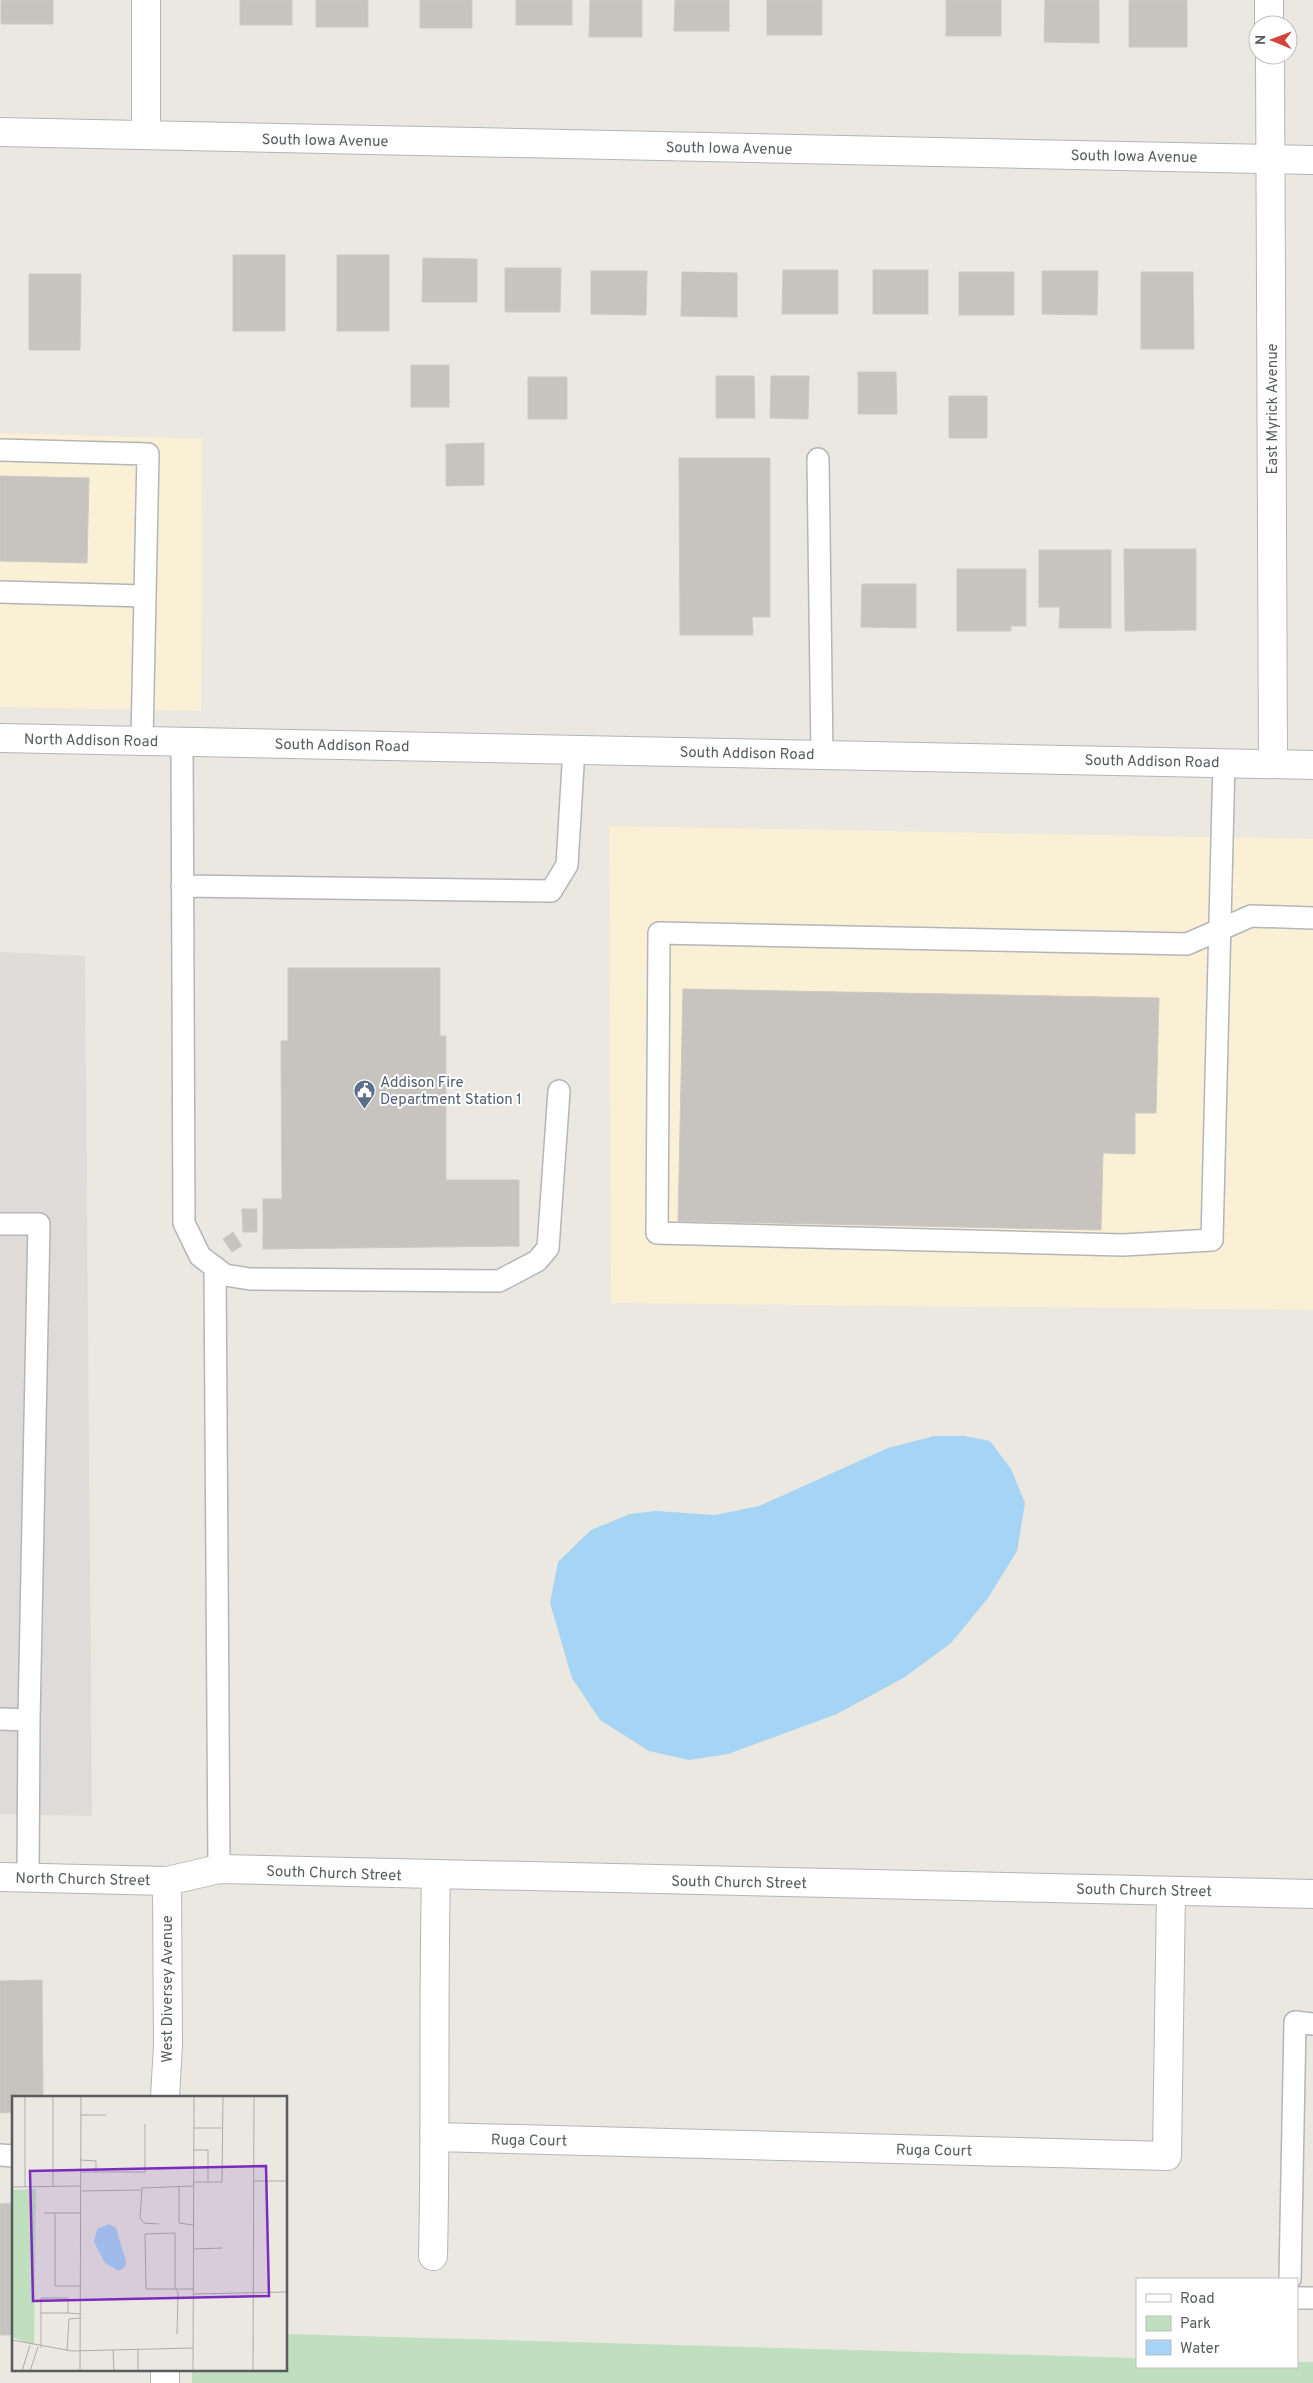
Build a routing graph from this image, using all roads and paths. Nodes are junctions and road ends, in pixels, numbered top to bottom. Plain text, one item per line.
1 (146, 0) edge
2 (1269, 0) edge
3 (1269, 15) edge
4 (1270, 65) edge
5 (0, 132) edge
6 (146, 135) junction
7 (1271, 159) junction
8 (1313, 160) edge
9 (0, 450) edge
10 (818, 459) dead end
11 (0, 592) edge
12 (145, 596) junction
13 (0, 738) edge
14 (142, 740) junction
15 (182, 742) junction
16 (574, 749) junction
17 (822, 755) junction
18 (1224, 762) junction
19 (1273, 764) junction
20 (1313, 765) edge
21 (182, 886) junction
22 (1313, 918) edge
23 (1221, 929) junction
24 (558, 1091) dead end
25 (0, 1224) edge
26 (215, 1267) junction
27 (0, 1719) edge
28 (29, 1720) junction
29 (219, 1869) junction
30 (436, 1876) junction
31 (0, 1877) edge
32 (28, 1878) junction
33 (167, 1881) junction
34 (1171, 1891) junction
35 (1313, 1894) edge
36 (1313, 2024) edge
37 (165, 2096) edge
38 (436, 2137) junction
39 (433, 2256) dead end
40 (1290, 2278) edge
41 (1298, 2298) edge
42 (1313, 2298) edge
43 (165, 2370) edge
44 (165, 2383) edge

1 - 6 street
2 - 3 street
4 - 7 street, East Myrick Avenue
5 - 6 street, South Iowa Avenue
6 - 7 street, South Iowa Avenue
7 - 8 street, South Iowa Avenue
7 - 19 street, East Myrick Avenue
9 - 12 lane
10 - 17 lane
11 - 12 lane
12 - 14 lane
13 - 14 street, North Addison Road
14 - 15 street, North Addison Road
15 - 16 street, South Addison Road
15 - 21 lane
16 - 17 street, South Addison Road
16 - 21 lane
17 - 18 street, South Addison Road
18 - 19 street, South Addison Road
18 - 23 lane
19 - 20 street, South Addison Road
21 - 26 lane
22 - 23 lane
23 - 23 lane
24 - 26 lane
25 - 28 lane
26 - 29 lane
27 - 28 lane
28 - 32 lane
29 - 30 street, South Church Street
29 - 33 street, South Church Street
30 - 34 street, South Church Street
30 - 38 street
31 - 32 street, North Church Street
32 - 33 street, North Church Street
33 - 37 street, West Diversey Avenue
34 - 35 street, South Church Street
34 - 38 street, Ruga Court
36 - 40 lane
38 - 39 street
41 - 42 lane
43 - 44 street

